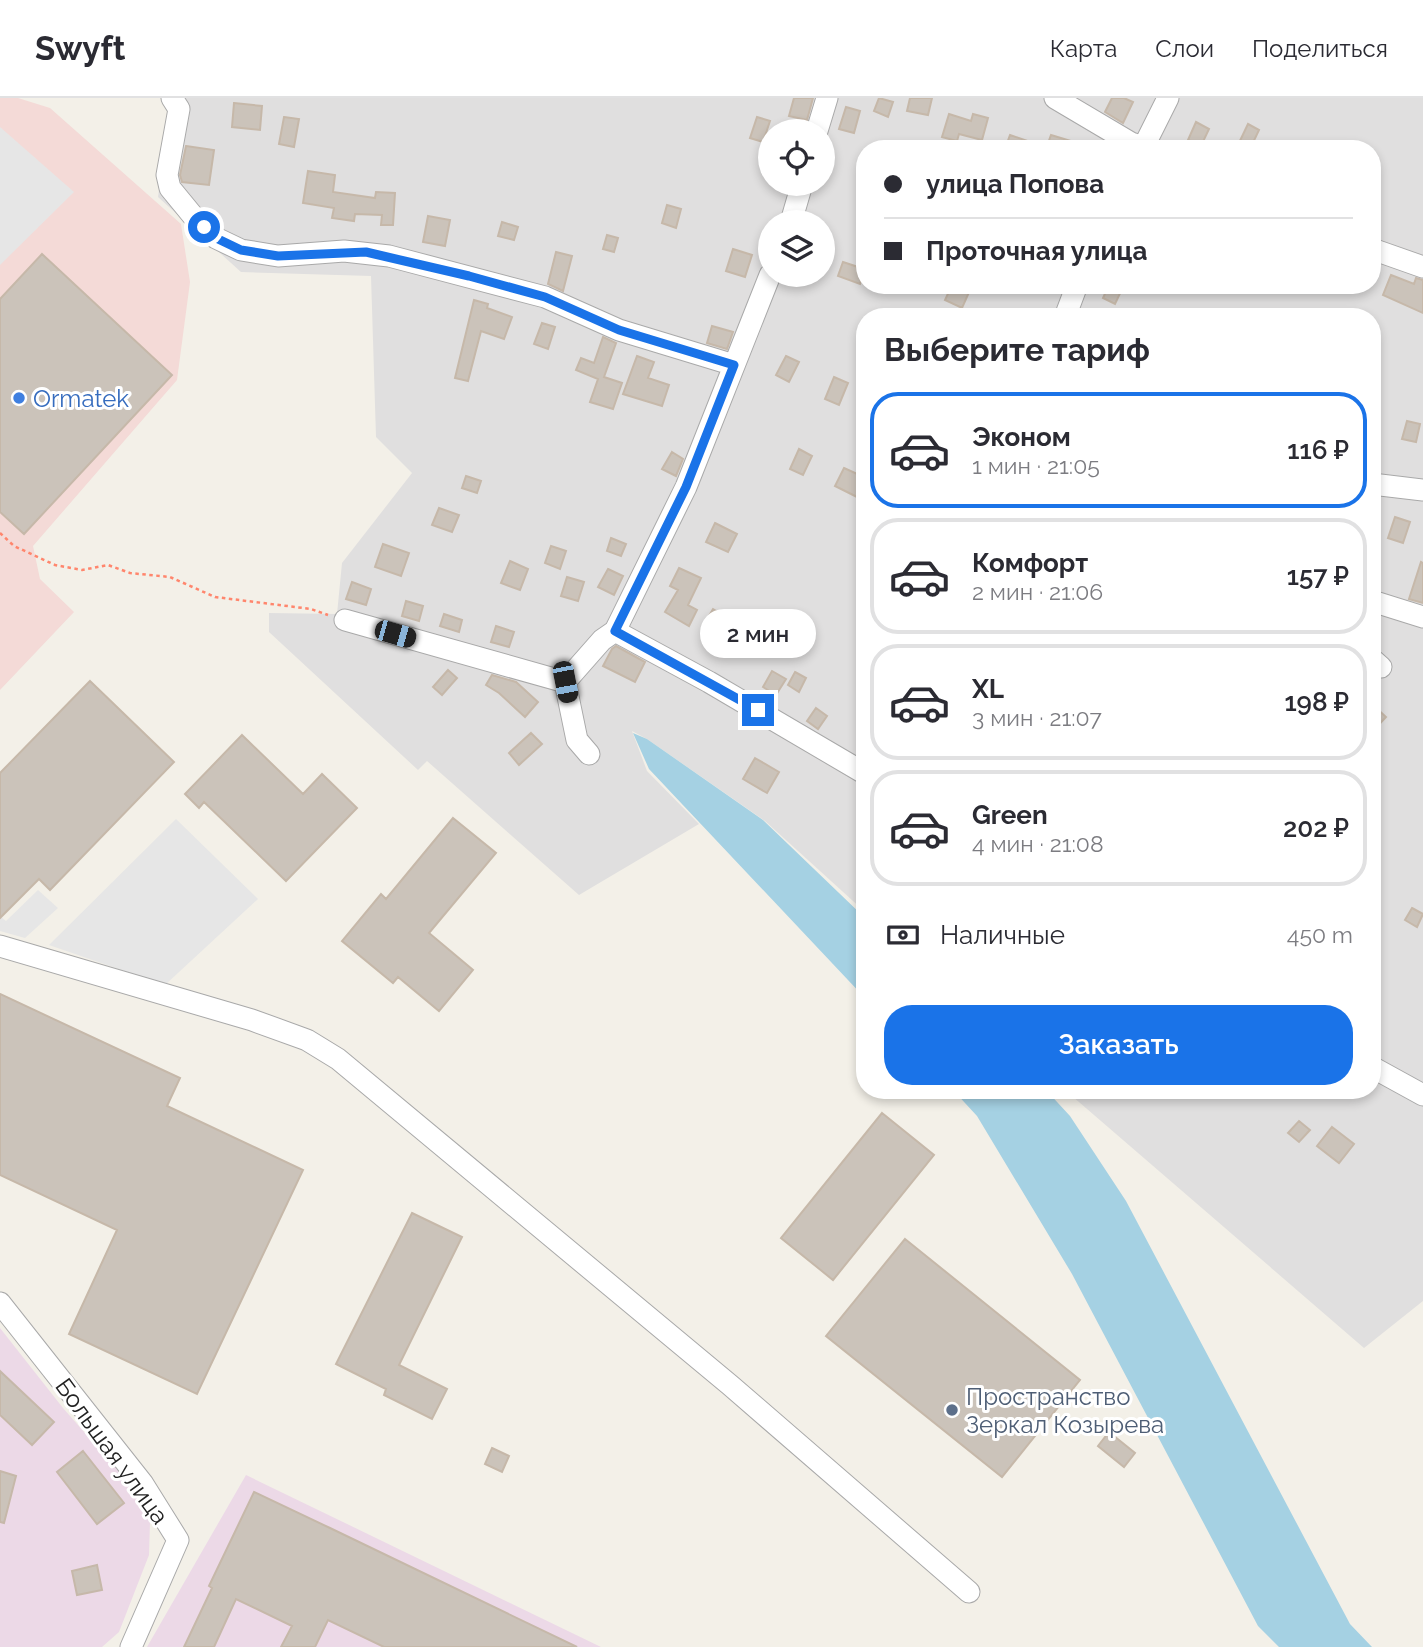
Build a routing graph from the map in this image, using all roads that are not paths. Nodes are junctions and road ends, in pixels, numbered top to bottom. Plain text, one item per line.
1 (172, 98) edge
2 (827, 98) edge
3 (1055, 98) edge
4 (1168, 98) edge
5 (821, 119) edge
6 (1126, 140) edge
7 (1142, 140) edge
8 (1381, 252) edge
9 (1423, 267) edge
10 (765, 287) edge
11 (734, 365) junction
12 (1381, 485) edge
13 (1423, 490) edge
14 (1381, 604) edge
15 (1423, 617) edge
16 (345, 620) road end
17 (615, 631) junction
18 (565, 682) junction
19 (589, 754) dead end
20 (856, 768) edge
21 (0, 946) edge
22 (1381, 1072) edge
23 (1423, 1095) edge
24 (0, 1303) edge
25 (969, 1592) dead end
26 (131, 1647) edge

1 - 11 street
2 - 5 street
3 - 6 street
4 - 7 street
8 - 9 street
10 - 11 street
11 - 17 street
12 - 13 street
14 - 15 street
16 - 18 street
17 - 18 street
17 - 20 street
18 - 19 street
21 - 25 street
22 - 23 street
24 - 26 street, Большая улица

